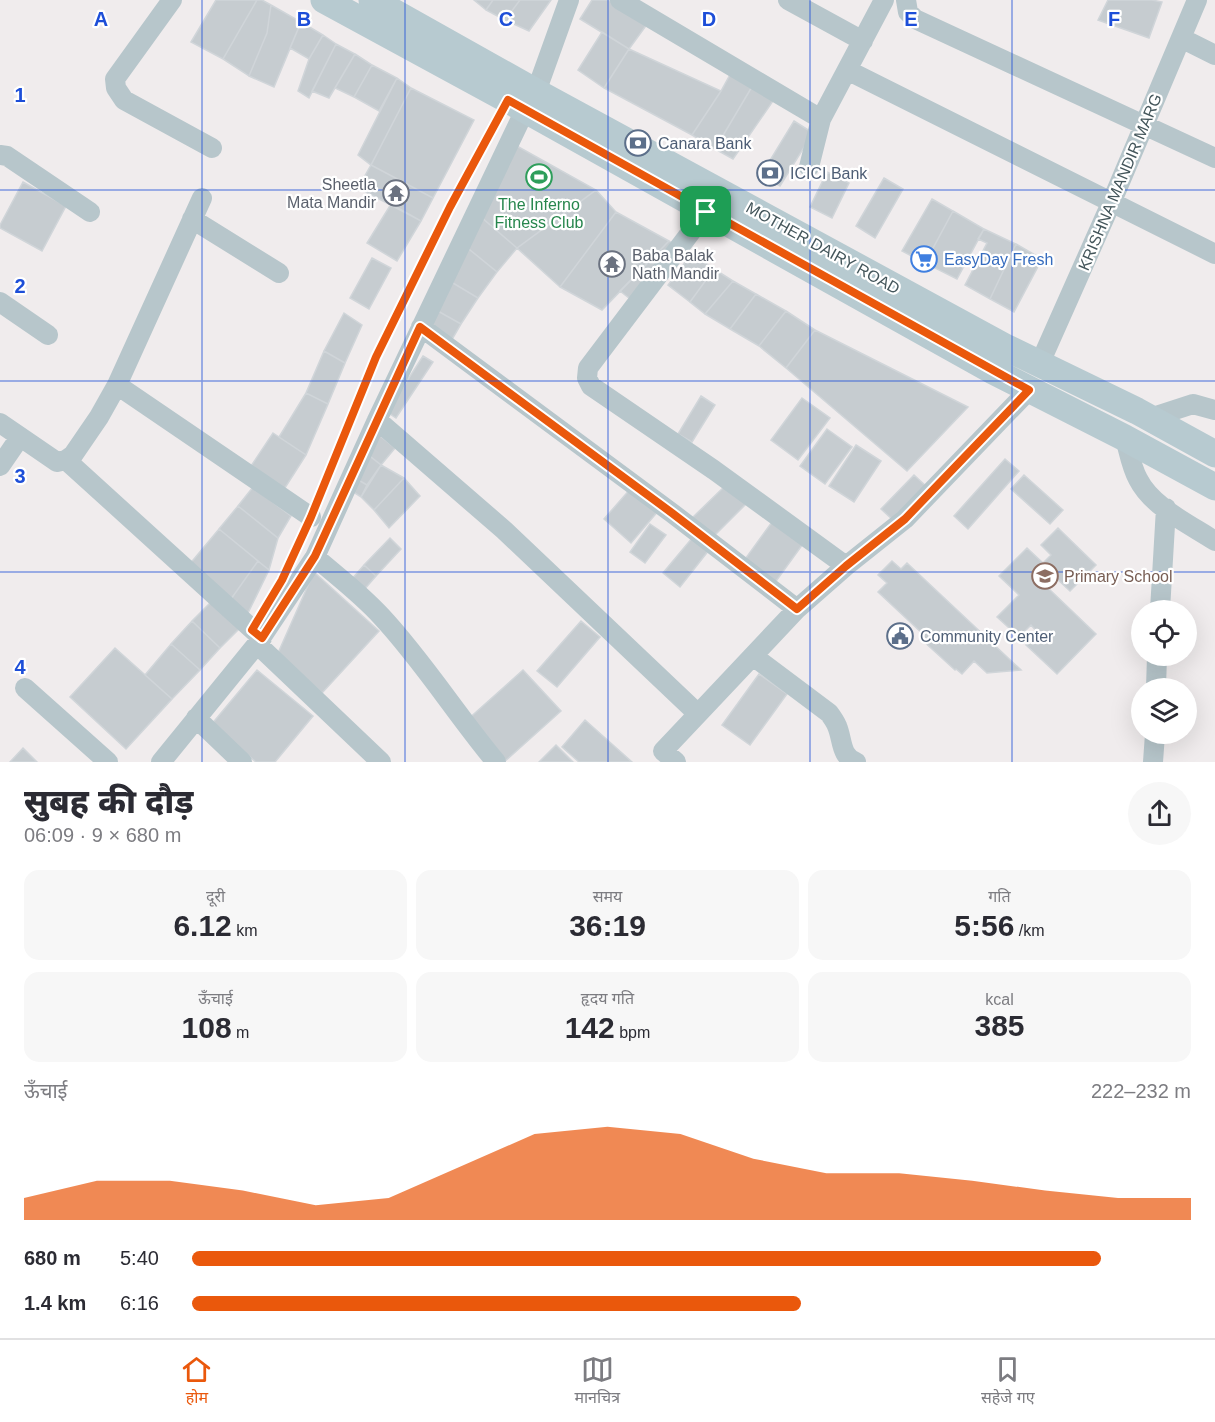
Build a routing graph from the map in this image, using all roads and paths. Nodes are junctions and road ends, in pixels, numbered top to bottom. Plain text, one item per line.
1 (172, 0) edge
2 (324, 0) edge
3 (372, 0) edge
4 (569, 0) edge
5 (620, 0) edge
6 (788, 0) edge
7 (884, 0) edge
8 (906, 0) edge
9 (1190, 1) edge
10 (1181, 38) junction
11 (863, 41) junction
12 (1215, 55) edge
13 (847, 70) junction
14 (530, 101) junction
15 (821, 119) junction
16 (1145, 125) junction
17 (212, 148) dead end
18 (0, 155) edge
19 (476, 158) dead end
20 (1215, 158) edge
21 (809, 167) dead end
22 (201, 198) dead end
23 (1112, 201) junction
24 (90, 212) dead end
25 (706, 212) junction
26 (192, 219) junction
27 (1215, 254) edge
28 (279, 273) dead end
29 (0, 302) edge
30 (420, 327) junction
31 (48, 335) dead end
32 (1040, 363) junction
33 (117, 385) junction
34 (1029, 390) junction
35 (1215, 410) edge
36 (1149, 418) junction
37 (377, 420) junction
38 (0, 423) edge
39 (20, 436) junction
40 (1125, 438) junction
41 (341, 442) dead end
42 (1215, 454) edge
43 (66, 460) junction
44 (0, 466) edge
45 (1215, 487) edge
46 (1166, 508) junction
47 (311, 517) dead end
48 (1215, 541) edge
49 (315, 556) junction
50 (846, 566) junction
51 (1161, 600) edge
52 (797, 609) junction
53 (260, 641) junction
54 (753, 656) junction
55 (25, 688) dead end
56 (698, 714) junction
57 (196, 718) junction
58 (1155, 744) edge
59 (664, 758) edge
60 (108, 762) edge
61 (161, 762) edge
62 (242, 762) edge
63 (381, 762) edge
64 (496, 762) edge
65 (856, 762) edge
66 (1154, 762) edge

1 - 17 street
2 - 14 main road, MOTHER DAIRY ROAD
3 - 14 main road, MOTHER DAIRY ROAD
4 - 14 street
5 - 15 street
6 - 11 street
7 - 11 street
8 - 16 street
9 - 10 street, KRISHNA MANDIR MARG
10 - 12 street
10 - 16 street, KRISHNA MANDIR MARG
11 - 13 street
13 - 15 street
13 - 23 street
14 - 25 main road, MOTHER DAIRY ROAD
14 - 30 street
14 - 32 main road, MOTHER DAIRY ROAD
15 - 21 street
16 - 20 street
16 - 23 street, KRISHNA MANDIR MARG
18 - 24 street
19 - 41 path
22 - 26 street
23 - 27 street
23 - 32 street, KRISHNA MANDIR MARG
25 - 34 main road, MOTHER DAIRY ROAD
25 - 50 street
26 - 28 street
26 - 33 street
29 - 31 street
30 - 37 street
30 - 52 street
32 - 36 main road, MOTHER DAIRY ROAD
33 - 43 street
33 - 47 street
34 - 40 main road, MOTHER DAIRY ROAD
34 - 50 street
35 - 36 street
36 - 42 main road, MOTHER DAIRY ROAD
37 - 49 street
37 - 56 street
38 - 39 street
39 - 43 street
39 - 44 street
40 - 45 main road, MOTHER DAIRY ROAD
40 - 46 street
43 - 53 street
46 - 48 street
46 - 51 street
49 - 53 street
49 - 64 street
50 - 52 street
52 - 54 street
53 - 57 street
53 - 63 street
54 - 56 street
54 - 65 street
55 - 60 street
56 - 59 street
57 - 61 street
57 - 62 street
58 - 66 street

